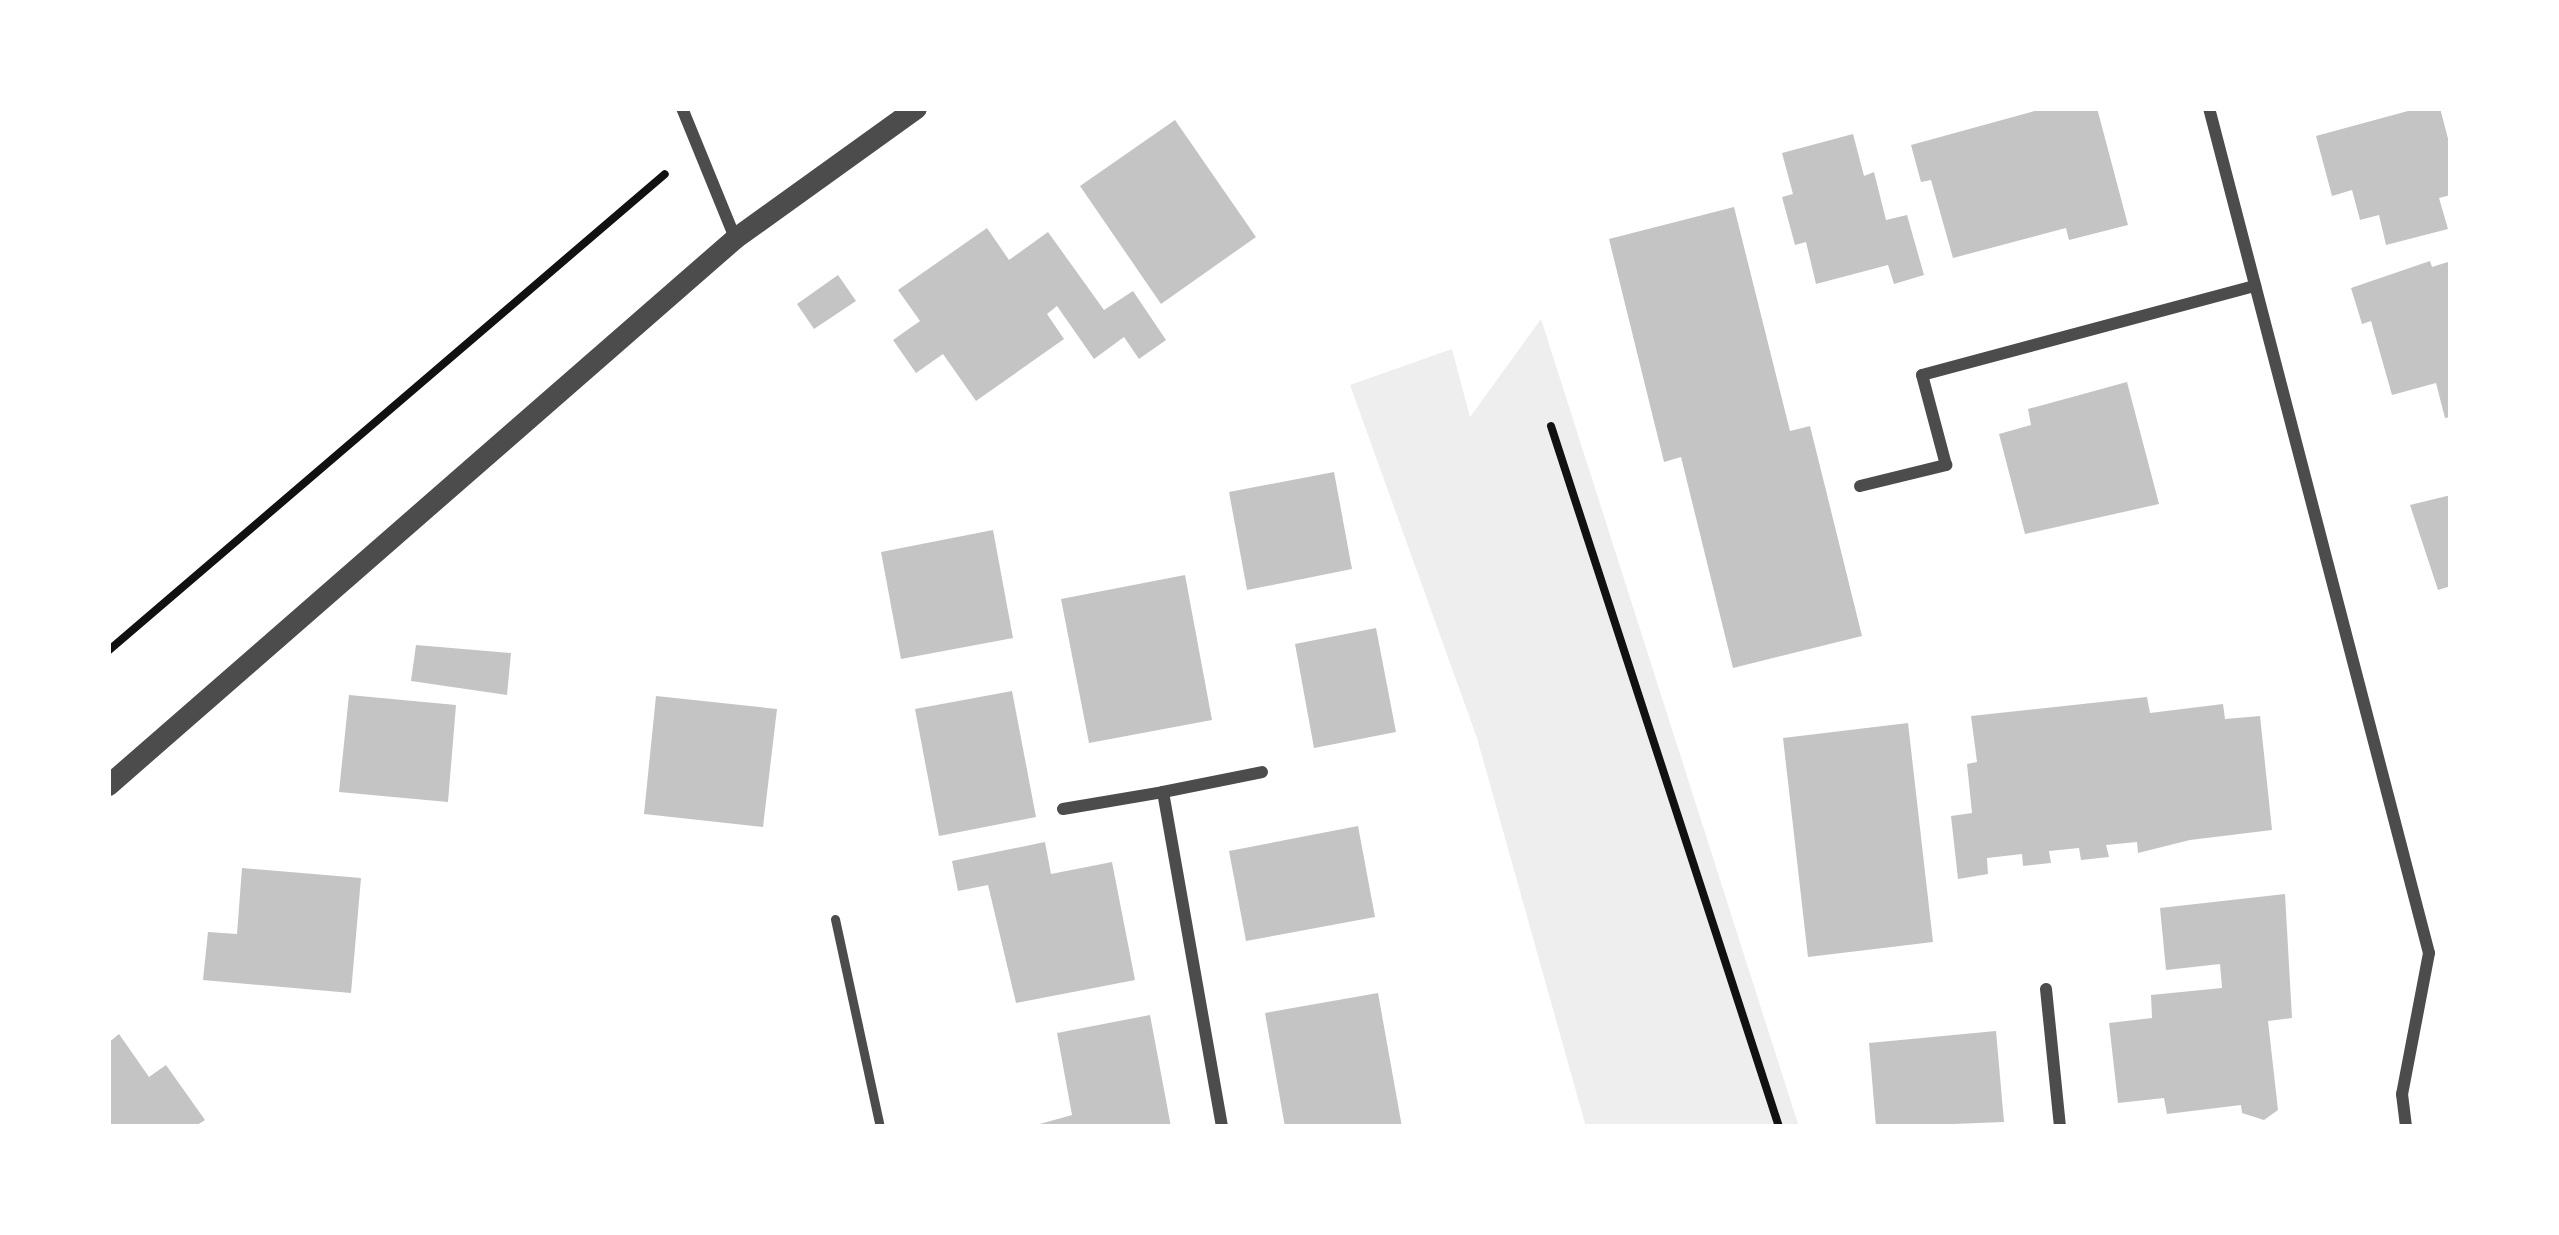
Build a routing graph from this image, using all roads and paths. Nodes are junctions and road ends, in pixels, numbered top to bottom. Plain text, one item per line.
1 (682, 108) edge
2 (916, 108) edge
3 (2209, 108) edge
4 (698, 146) junction
5 (735, 238) junction
6 (2255, 286) junction
7 (1551, 426) dead end
8 (1860, 486) dead end
9 (108, 651) edge
10 (1262, 772) dead end
11 (108, 785) edge
12 (1163, 792) junction
13 (1063, 809) dead end
14 (836, 919) dead end
15 (2046, 988) dead end
16 (880, 1127) edge
17 (1222, 1127) edge
18 (1779, 1127) edge
19 (2060, 1127) edge
20 (2405, 1127) edge

1 - 4 street
2 - 5 street
3 - 6 street
4 - 5 street
4 - 9 path
5 - 11 street
6 - 8 street
6 - 20 street
7 - 18 path
10 - 12 street
12 - 13 street
12 - 17 street
14 - 16 lane
15 - 19 street

